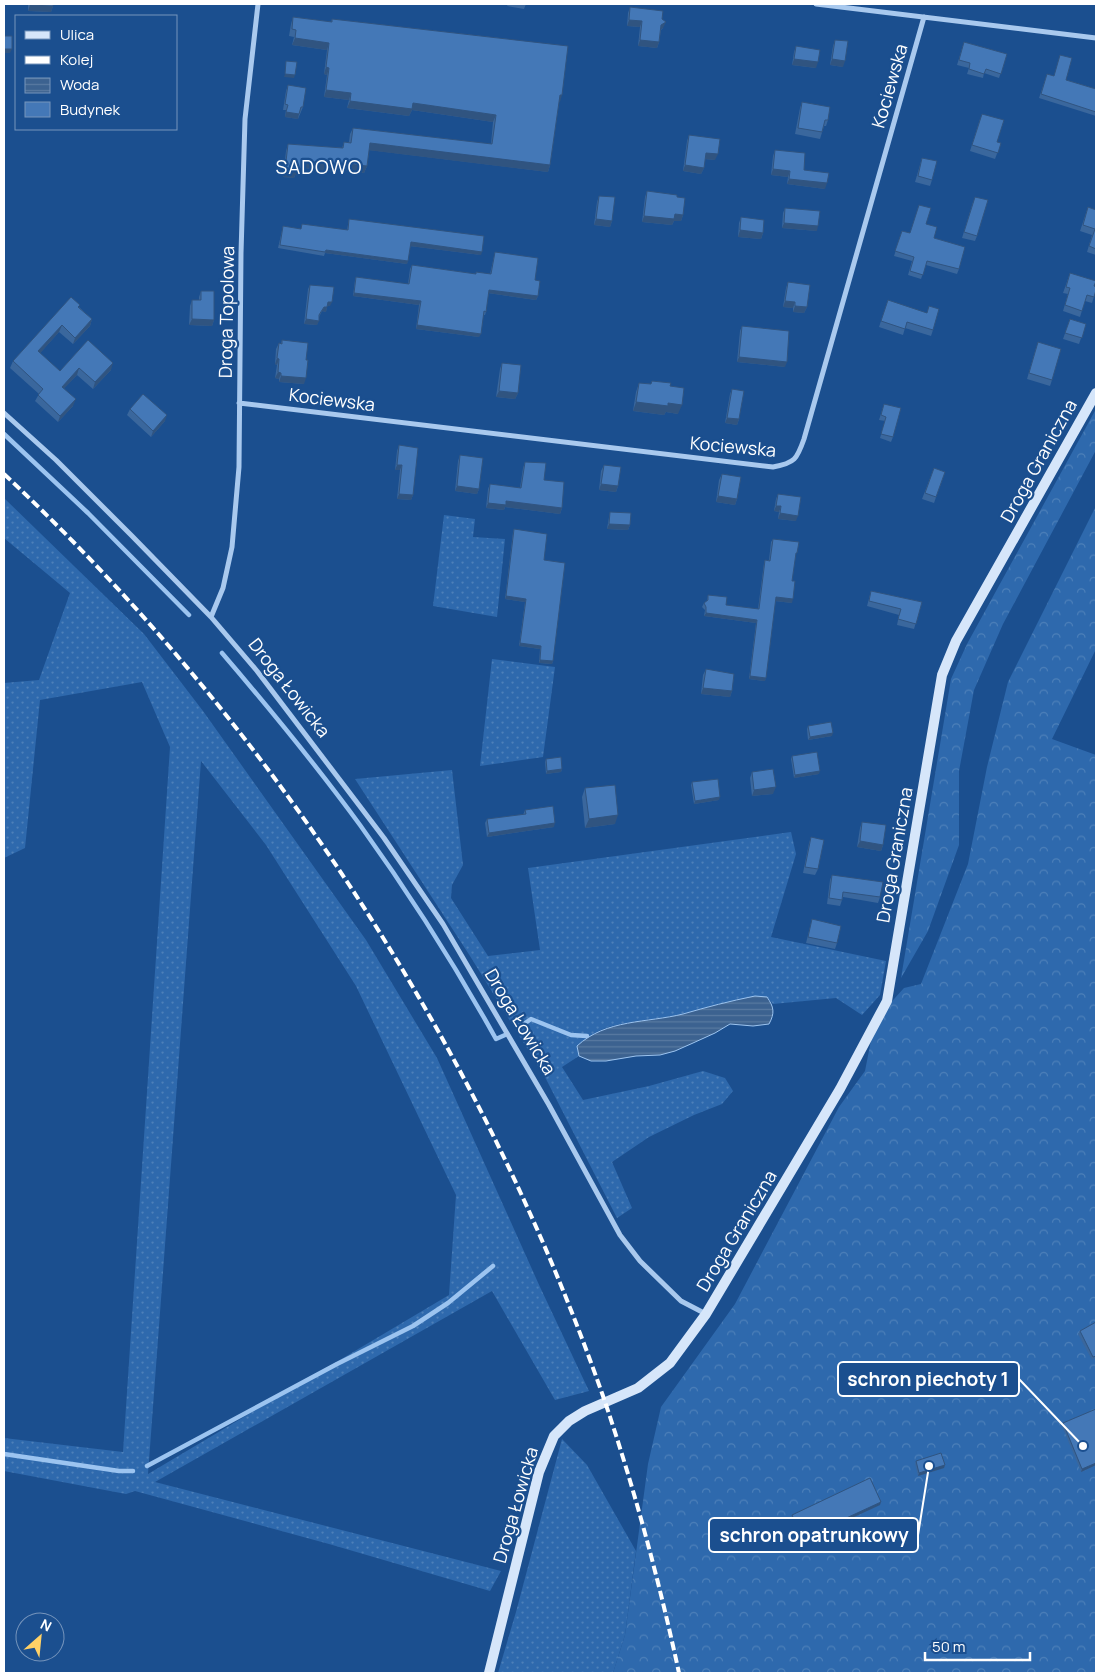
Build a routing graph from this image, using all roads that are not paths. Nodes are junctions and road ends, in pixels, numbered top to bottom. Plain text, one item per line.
1 (258, 4) edge
2 (816, 4) edge
3 (924, 17) junction
4 (1096, 38) edge
5 (1096, 393) edge
6 (239, 403) junction
7 (4, 414) edge
8 (211, 617) junction
9 (706, 1314) junction
10 (488, 1673) edge

1 - 6 street, Droga Topolowa
2 - 3 street
3 - 4 street
3 - 6 street, Kociewska
5 - 9 street, Droga Graniczna
6 - 8 street, Droga Topolowa
7 - 8 street, Droga Łowicka
8 - 9 street, Droga Łowicka
9 - 10 street, Droga Łowicka

